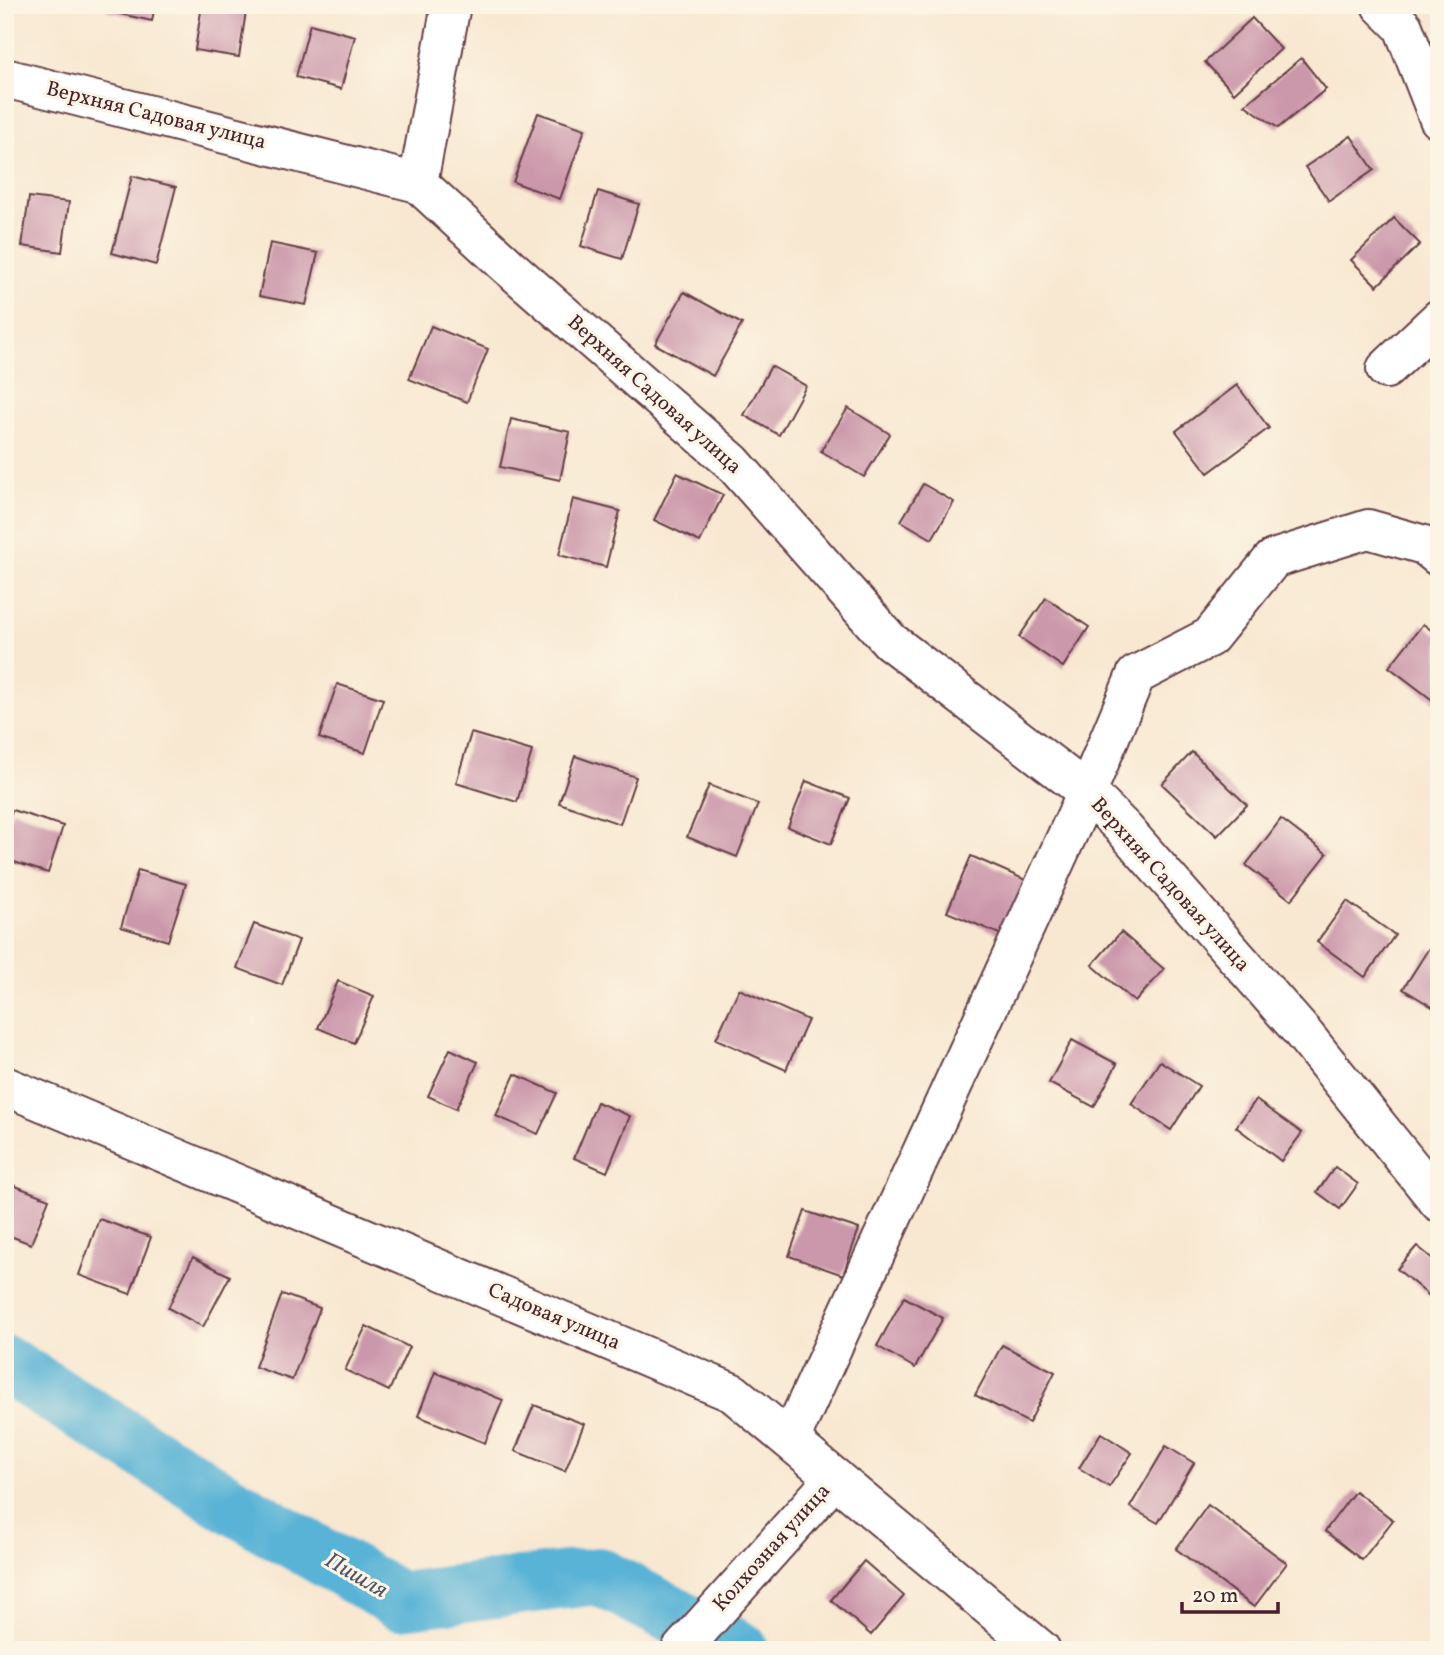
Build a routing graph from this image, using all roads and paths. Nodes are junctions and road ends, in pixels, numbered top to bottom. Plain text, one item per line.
1 (451, 5) edge
2 (1381, 5) edge
3 (5, 78) edge
4 (1439, 119) edge
5 (418, 183) junction
6 (1439, 318) edge
7 (1386, 369) dead end
8 (1431, 551) edge
9 (1087, 792) junction
10 (5, 1086) edge
11 (1439, 1202) edge
12 (790, 1440) junction
13 (835, 1478) junction
14 (681, 1650) edge
15 (1041, 1650) edge

1 - 5 street
2 - 4 street
3 - 5 street, Верхняя Садовая улица
5 - 9 street, Верхняя Садовая улица
6 - 7 street
8 - 9 street
9 - 11 street, Верхняя Садовая улица
9 - 12 street
10 - 12 street, Садовая улица
12 - 13 street, Садовая улица
13 - 14 street, Колхозная улица
13 - 15 street, Садовая улица

